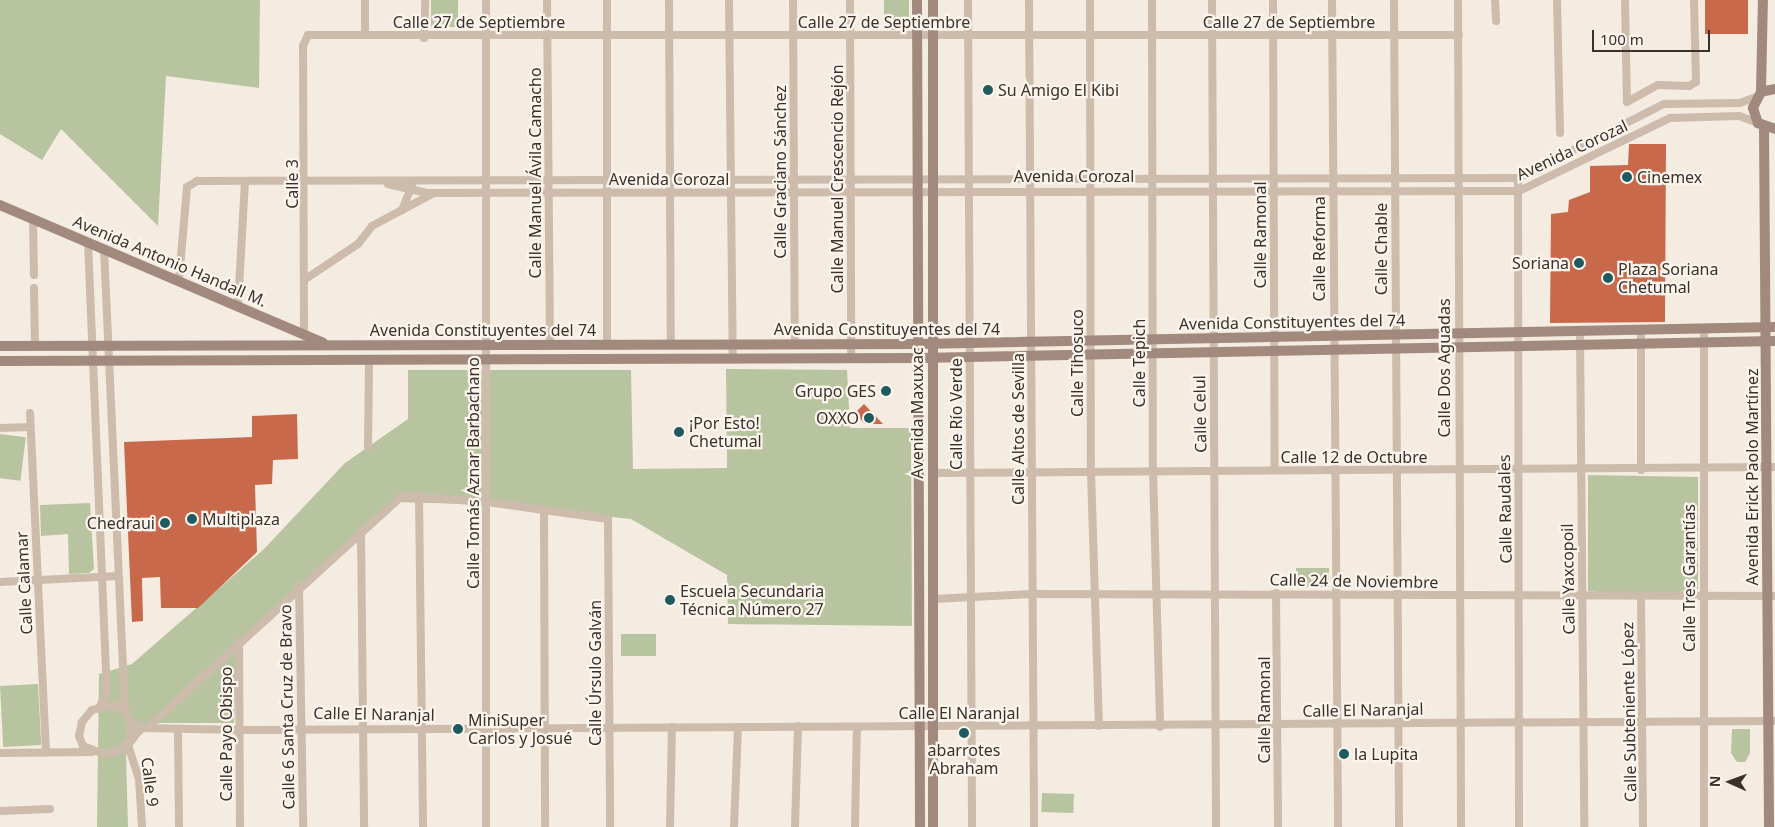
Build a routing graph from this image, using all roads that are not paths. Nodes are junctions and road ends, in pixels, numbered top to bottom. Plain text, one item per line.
1 (365, 0) edge
2 (425, 0) edge
3 (486, 0) edge
4 (547, 0) edge
5 (607, 0) edge
6 (669, 0) edge
7 (730, 0) edge
8 (793, 0) edge
9 (850, 0) edge
10 (917, 0) edge
11 (932, 0) edge
12 (968, 0) edge
13 (1029, 0) edge
14 (1090, 0) edge
15 (1152, 0) edge
16 (1212, 0) edge
17 (1274, 0) edge
18 (1332, 0) edge
19 (1394, 0) edge
20 (1458, 0) edge
21 (1495, 0) edge
22 (1557, 0) edge
23 (1625, 0) edge
24 (1694, 0) edge
25 (1763, 0) edge
26 (1496, 21) dead end
27 (365, 34) junction
28 (308, 35) joint
29 (1274, 35) junction
30 (1332, 35) junction
31 (1394, 35) junction
32 (1459, 35) junction
33 (548, 36) junction
34 (608, 36) junction
35 (669, 36) junction
36 (730, 36) junction
37 (793, 36) junction
38 (850, 36) junction
39 (917, 36) junction
40 (933, 36) junction
41 (968, 36) junction
42 (1029, 36) junction
43 (1090, 36) junction
44 (1152, 36) junction
45 (1212, 36) junction
46 (424, 38) junction
47 (487, 38) junction
48 (1775, 89) edge
49 (1759, 95) junction
50 (1761, 125) junction
51 (1775, 129) edge
52 (1560, 133) dead end
53 (1153, 178) junction
54 (1213, 178) junction
55 (1274, 178) junction
56 (1518, 178) junction
57 (1030, 179) junction
58 (1090, 179) junction
59 (1458, 179) junction
60 (606, 180) junction
61 (731, 180) junction
62 (1333, 180) junction
63 (1394, 180) junction
64 (374, 181) junction
65 (412, 181) junction
66 (550, 181) junction
67 (671, 181) junction
68 (794, 181) junction
69 (968, 181) junction
70 (245, 182) junction
71 (306, 182) junction
72 (487, 182) junction
73 (851, 182) junction
74 (918, 182) junction
75 (930, 182) junction
76 (411, 190) junction
77 (1030, 190) junction
78 (1091, 190) junction
79 (1154, 190) junction
80 (1214, 190) junction
81 (1274, 190) junction
82 (1333, 190) junction
83 (1395, 191) junction
84 (1458, 191) junction
85 (1519, 191) junction
86 (969, 192) junction
87 (434, 193) junction
88 (487, 193) junction
89 (550, 193) junction
90 (606, 193) junction
91 (731, 193) junction
92 (794, 193) junction
93 (851, 193) junction
94 (918, 193) junction
95 (671, 194) junction
96 (931, 194) junction
97 (1770, 194) edge
98 (0, 205) edge
99 (402, 210) junction
100 (33, 219) junction
101 (88, 242) junction
102 (104, 249) junction
103 (1771, 268) edge
104 (34, 274) dead end
105 (179, 279) junction
106 (304, 280) junction
107 (34, 288) dead end
108 (238, 306) junction
109 (1771, 327) edge
110 (1704, 328) junction
111 (1641, 329) junction
112 (1580, 331) junction
113 (1519, 332) junction
114 (1459, 333) junction
115 (304, 334) junction
116 (1395, 334) junction
117 (1334, 336) junction
118 (1274, 337) junction
119 (1212, 338) junction
120 (1153, 340) junction
121 (1091, 341) junction
122 (1771, 341) edge
123 (1032, 342) junction
124 (1704, 342) junction
125 (970, 343) junction
126 (1640, 343) junction
127 (795, 344) junction
128 (851, 344) junction
129 (920, 344) junction
130 (932, 344) junction
131 (1580, 344) junction
132 (108, 345) junction
133 (327, 345) junction
134 (488, 345) junction
135 (550, 345) junction
136 (607, 345) junction
137 (640, 345) junction
138 (672, 345) junction
139 (732, 345) junction
140 (0, 346) edge
141 (35, 346) junction
142 (92, 346) junction
143 (1519, 346) junction
144 (1459, 347) junction
145 (1395, 348) junction
146 (1334, 350) junction
147 (1273, 351) junction
148 (1213, 352) junction
149 (1152, 353) junction
150 (1092, 354) junction
151 (1032, 356) junction
152 (969, 357) junction
153 (733, 358) junction
154 (851, 358) junction
155 (920, 358) junction
156 (933, 358) junction
157 (640, 359) junction
158 (369, 360) junction
159 (488, 360) junction
160 (0, 361) edge
161 (93, 361) junction
162 (108, 361) junction
163 (30, 413) dead end
164 (30, 427) junction
165 (0, 428) edge
166 (368, 447) dead end
167 (1702, 467) junction
168 (1771, 467) edge
169 (1396, 469) junction
170 (1275, 470) junction
171 (1336, 470) junction
172 (1518, 470) junction
173 (1580, 470) junction
174 (1641, 470) junction
175 (1152, 471) junction
176 (1215, 471) junction
177 (1457, 471) junction
178 (932, 472) junction
179 (1031, 472) junction
180 (1091, 472) junction
181 (970, 473) junction
182 (419, 495) junction
183 (487, 502) junction
184 (544, 509) junction
185 (361, 530) junction
186 (118, 576) junction
187 (102, 577) junction
188 (38, 580) junction
189 (0, 582) edge
190 (299, 586) junction
191 (1276, 593) junction
192 (1033, 594) junction
193 (1155, 594) junction
194 (1582, 594) junction
195 (1093, 595) junction
196 (1216, 595) junction
197 (1336, 596) junction
198 (1459, 596) junction
199 (1521, 596) junction
200 (1771, 596) edge
201 (1398, 597) junction
202 (1641, 597) junction
203 (1702, 598) junction
204 (934, 599) junction
205 (970, 599) junction
206 (239, 642) junction
207 (100, 706) junction
208 (124, 711) junction
209 (1772, 721) edge
210 (131, 722) junction
211 (1460, 722) junction
212 (1644, 722) junction
213 (1704, 722) junction
214 (1400, 723) junction
215 (1520, 724) junction
216 (1582, 724) junction
217 (798, 726) junction
218 (1034, 726) junction
219 (1099, 726) junction
220 (1215, 726) junction
221 (1278, 726) junction
222 (1338, 726) junction
223 (302, 727) junction
224 (364, 727) junction
225 (672, 727) junction
226 (738, 727) junction
227 (857, 727) junction
228 (919, 727) junction
229 (971, 727) junction
230 (1160, 727) junction
231 (145, 728) junction
232 (544, 728) junction
233 (609, 728) junction
234 (934, 728) junction
235 (178, 729) junction
236 (422, 729) junction
237 (486, 729) junction
238 (240, 730) junction
239 (79, 736) junction
240 (128, 740) junction
241 (92, 752) junction
242 (0, 753) edge
243 (46, 753) junction
244 (69, 753) junction
245 (50, 809) dead end
246 (0, 811) edge
247 (142, 827) edge
248 (179, 827) edge
249 (240, 827) edge
250 (303, 827) edge
251 (364, 827) edge
252 (423, 827) edge
253 (486, 827) edge
254 (545, 827) edge
255 (610, 827) edge
256 (670, 827) edge
257 (734, 827) edge
258 (795, 827) edge
259 (855, 827) edge
260 (920, 827) edge
261 (933, 827) edge
262 (972, 827) edge
263 (1034, 827) edge
264 (1216, 827) edge
265 (1278, 827) edge
266 (1338, 827) edge
267 (1399, 827) edge
268 (1461, 827) edge
269 (1519, 827) edge
270 (1584, 827) edge
271 (1644, 827) edge
272 (1704, 827) edge
273 (1769, 827) edge

1 - 27 street
2 - 46 street
3 - 47 street, Calle Tomás Aznar Barbachano
4 - 33 street, Calle Manuel Ávila Camacho
5 - 34 street
6 - 35 street
7 - 36 street
8 - 37 street, Calle Graciano Sánchez
9 - 38 street, Calle Manuel Crescencio Rejón
10 - 39 main road, Avenida Maxuxac
11 - 40 main road, Avenida Maxuxac
12 - 41 street, Calle Río Verde
13 - 42 street, Calle Altos de Sevilla
14 - 43 street, Calle Tihosuco
15 - 44 street, Calle Tepich
16 - 45 street, Calle Celul
17 - 29 street, Calle Ramonal
18 - 30 street, Calle Reforma
19 - 31 street, Calle Chable
20 - 32 street, Calle Dos Aguadas
21 - 26 street
22 - 52 street
23 - 24 street
25 - 49 main road
27 - 28 street, Calle 27 de Septiembre
27 - 46 street, Calle 27 de Septiembre
28 - 71 street, Calle 3
29 - 30 street, Calle 27 de Septiembre
29 - 45 street, Calle 27 de Septiembre
29 - 55 street, Calle Ramonal
30 - 31 street, Calle 27 de Septiembre
30 - 62 street, Calle Reforma
31 - 32 street, Calle 27 de Septiembre
31 - 63 street, Calle Chable
32 - 59 street, Calle Dos Aguadas
33 - 34 street, Calle 27 de Septiembre
33 - 47 street, Calle 27 de Septiembre
33 - 66 street, Calle Manuel Ávila Camacho
34 - 35 street, Calle 27 de Septiembre
34 - 60 street
35 - 36 street, Calle 27 de Septiembre
35 - 67 street
36 - 37 street, Calle 27 de Septiembre
36 - 61 street
37 - 38 street, Calle 27 de Septiembre
37 - 68 street, Calle Graciano Sánchez
38 - 39 street, Calle 27 de Septiembre
38 - 73 street, Calle Manuel Crescencio Rejón
39 - 40 street, Calle 27 de Septiembre
39 - 74 main road, Avenida Maxuxac
40 - 41 street, Calle 27 de Septiembre
40 - 75 main road, Avenida Maxuxac
41 - 42 street, Calle 27 de Septiembre
41 - 69 street, Calle Río Verde
42 - 43 street, Calle 27 de Septiembre
42 - 57 street, Calle Altos de Sevilla
43 - 44 street, Calle 27 de Septiembre
43 - 58 street, Calle Tihosuco
44 - 45 street, Calle 27 de Septiembre
44 - 53 street, Calle Tepich
45 - 54 street, Calle Celul
46 - 47 street, Calle 27 de Septiembre
47 - 72 street, Calle Tomás Aznar Barbachano
48 - 49 main road
49 - 50 main road, Avenida Erick Paolo Martínez
49 - 56 street, Avenida Corozal
50 - 51 main road
50 - 85 street, Avenida Corozal
50 - 97 main road, Avenida Erick Paolo Martínez
53 - 54 street, Avenida Corozal
53 - 58 street, Avenida Corozal
53 - 79 street, Calle Tepich
54 - 55 street, Avenida Corozal
54 - 80 street, Calle Celul
55 - 62 street, Avenida Corozal
55 - 81 street, Calle Ramonal
56 - 59 street, Avenida Corozal
56 - 85 street, Calle Raudales
57 - 58 street, Avenida Corozal
57 - 69 street, Avenida Corozal
57 - 77 street, Calle Altos de Sevilla
58 - 78 street, Calle Tihosuco
59 - 63 street, Avenida Corozal
59 - 84 street, Calle Dos Aguadas
60 - 66 street, Avenida Corozal
60 - 67 street, Avenida Corozal
60 - 90 street
61 - 67 street, Avenida Corozal
61 - 68 street, Avenida Corozal
61 - 91 street
62 - 63 street, Avenida Corozal
62 - 82 street, Calle Reforma
63 - 83 street, Calle Chable
64 - 65 street, Avenida Corozal
64 - 71 street, Avenida Corozal
64 - 76 street, Avenida Corozal
65 - 72 street, Avenida Corozal
65 - 76 street
66 - 72 street, Avenida Corozal
66 - 89 street, Calle Manuel Ávila Camacho
67 - 95 street
68 - 73 street, Avenida Corozal
68 - 92 street, Calle Graciano Sánchez
69 - 75 street, Avenida Corozal
69 - 86 street, Calle Río Verde
70 - 71 street, Avenida Corozal
70 - 105 street, Avenida Corozal
70 - 108 street
71 - 106 street, Calle 3
72 - 88 street, Calle Tomás Aznar Barbachano
73 - 74 street, Avenida Corozal
73 - 93 street, Calle Manuel Crescencio Rejón
74 - 75 street, Avenida Corozal
74 - 94 main road, Avenida Maxuxac
75 - 96 main road, Avenida Maxuxac
76 - 87 street, Avenida Corozal
76 - 99 street
77 - 78 street, Avenida Corozal
77 - 86 street, Avenida Corozal
77 - 123 street, Calle Altos de Sevilla
78 - 79 street, Avenida Corozal
78 - 121 street, Calle Tihosuco
79 - 80 street, Avenida Corozal
79 - 120 street, Calle Tepich
80 - 81 street, Avenida Corozal
80 - 119 street, Calle Celul
81 - 82 street, Avenida Corozal
81 - 118 street, Calle Ramonal
82 - 83 street, Avenida Corozal
82 - 117 street, Calle Reforma
83 - 84 street, Avenida Corozal
83 - 116 street, Calle Chable
84 - 85 street, Avenida Corozal
84 - 114 street, Calle Dos Aguadas
85 - 113 street, Calle Raudales
86 - 96 street, Avenida Corozal
86 - 125 street, Calle Río Verde
87 - 88 street, Avenida Corozal
87 - 99 street
88 - 89 street, Avenida Corozal
88 - 134 street, Calle Tomás Aznar Barbachano
89 - 90 street, Avenida Corozal
89 - 135 street, Calle Manuel Ávila Camacho
90 - 95 street, Avenida Corozal
90 - 136 street
91 - 92 street, Avenida Corozal
91 - 95 street, Avenida Corozal
91 - 139 street
92 - 93 street, Avenida Corozal
92 - 127 street, Calle Graciano Sánchez
93 - 94 street, Avenida Corozal
93 - 128 street, Calle Manuel Crescencio Rejón
94 - 96 street, Avenida Corozal
94 - 129 main road, Avenida Maxuxac
95 - 138 street
96 - 130 main road, Avenida Maxuxac
97 - 103 main road, Avenida Erick Paolo Martínez
98 - 100 main road, Avenida Antonio Handall M.
99 - 106 street
100 - 101 main road, Avenida Antonio Handall M.
100 - 104 street
101 - 102 main road, Avenida Antonio Handall M.
101 - 142 street
102 - 105 main road, Avenida Antonio Handall M.
102 - 132 street
103 - 109 main road, Avenida Erick Paolo Martínez
105 - 108 main road, Avenida Antonio Handall M.
106 - 115 street, Calle 3
107 - 141 street
108 - 115 main road, Avenida Antonio Handall M.
109 - 110 main road, Avenida Constituyentes del 74
109 - 122 main road, Avenida Erick Paolo Martínez
110 - 111 main road, Avenida Constituyentes del 74
110 - 124 street, Calle Tres Garantías
111 - 112 main road, Avenida Constituyentes del 74
111 - 126 street
112 - 113 main road, Avenida Constituyentes del 74
112 - 131 street, Calle Yaxcopoil
113 - 114 main road, Avenida Constituyentes del 74
113 - 143 street, Calle Raudales
114 - 116 main road, Avenida Constituyentes del 74
114 - 144 street, Calle Dos Aguadas
115 - 133 main road, Avenida Antonio Handall M.
116 - 117 main road, Avenida Constituyentes del 74
116 - 145 street, Calle Chable
117 - 118 main road, Avenida Constituyentes del 74
117 - 146 street, Calle Reforma
118 - 119 main road, Avenida Constituyentes del 74
118 - 147 street, Calle Ramonal
119 - 120 main road, Avenida Constituyentes del 74
119 - 148 street, Calle Celul
120 - 121 main road, Avenida Constituyentes del 74
120 - 149 street, Calle Tepich
121 - 123 main road, Avenida Constituyentes del 74
121 - 150 street, Calle Tihosuco
122 - 124 main road, Avenida Constituyentes del 74
122 - 168 main road, Avenida Erick Paolo Martínez
123 - 125 main road, Avenida Constituyentes del 74
123 - 151 street, Calle Altos de Sevilla
124 - 126 main road, Avenida Constituyentes del 74
124 - 167 street, Calle Tres Garantías
125 - 130 main road, Avenida Constituyentes del 74
125 - 152 street, Calle Río Verde
126 - 131 main road, Avenida Constituyentes del 74
126 - 174 street
127 - 128 main road, Avenida Constituyentes del 74
127 - 139 main road, Avenida Constituyentes del 74
128 - 129 main road, Avenida Constituyentes del 74
128 - 154 street, Calle Manuel Crescencio Rejón
129 - 130 main road, Avenida Constituyentes del 74
129 - 155 main road, Avenida Maxuxac
130 - 156 main road, Avenida Maxuxac
131 - 143 main road, Avenida Constituyentes del 74
131 - 173 street, Calle Yaxcopoil
132 - 133 main road, Avenida Constituyentes del 74
132 - 142 main road, Avenida Constituyentes del 74
132 - 162 street
133 - 134 main road, Avenida Constituyentes del 74
134 - 135 main road, Avenida Constituyentes del 74
134 - 159 street, Calle Tomás Aznar Barbachano
135 - 136 main road, Avenida Constituyentes del 74
136 - 137 main road, Avenida Constituyentes del 74
137 - 138 main road, Avenida Constituyentes del 74
137 - 157 main road
138 - 139 main road, Avenida Constituyentes del 74
139 - 153 street
140 - 141 main road, Avenida Constituyentes del 74
141 - 142 main road, Avenida Constituyentes del 74
142 - 161 street
143 - 144 main road, Avenida Constituyentes del 74
143 - 172 street, Calle Raudales
144 - 145 main road, Avenida Constituyentes del 74
144 - 177 street, Calle Dos Aguadas
145 - 146 main road, Avenida Constituyentes del 74
145 - 169 street, Calle Chable
146 - 147 main road, Avenida Constituyentes del 74
146 - 171 street, Calle Reforma
147 - 148 main road, Avenida Constituyentes del 74
147 - 170 street, Calle Ramonal
148 - 149 main road, Avenida Constituyentes del 74
148 - 176 street, Calle Celul
149 - 150 main road, Avenida Constituyentes del 74
149 - 175 street, Calle Tepich
150 - 151 main road, Avenida Constituyentes del 74
150 - 180 street, Calle Tihosuco
151 - 152 main road, Avenida Constituyentes del 74
151 - 179 street, Calle Altos de Sevilla
152 - 156 main road, Avenida Constituyentes del 74
152 - 181 street, Calle Río Verde
153 - 154 main road, Avenida Constituyentes del 74
153 - 157 main road, Avenida Constituyentes del 74
154 - 155 main road, Avenida Constituyentes del 74
155 - 156 main road, Avenida Constituyentes del 74
155 - 228 main road, Avenida Maxuxac
156 - 178 main road, Avenida Maxuxac
157 - 159 main road, Avenida Constituyentes del 74
158 - 159 main road, Avenida Constituyentes del 74
158 - 162 main road, Avenida Constituyentes del 74
158 - 166 street
159 - 183 street, Calle Tomás Aznar Barbachano
160 - 161 main road, Avenida Constituyentes del 74
161 - 162 main road, Avenida Constituyentes del 74
161 - 187 street
162 - 186 street
163 - 164 street, Calle Calamar
164 - 165 street
164 - 188 street, Calle Calamar
167 - 168 street, Calle 12 de Octubre
167 - 174 street, Calle 12 de Octubre
167 - 203 street, Calle Tres Garantías
168 - 200 main road, Avenida Erick Paolo Martínez
169 - 171 street, Calle 12 de Octubre
169 - 177 street, Calle 12 de Octubre
169 - 201 street, Calle Chable
170 - 171 street, Calle 12 de Octubre
170 - 176 street, Calle 12 de Octubre
171 - 197 street, Calle Reforma
172 - 173 street, Calle 12 de Octubre
172 - 177 street, Calle 12 de Octubre
172 - 199 street, Calle Raudales
173 - 174 street, Calle 12 de Octubre
173 - 194 street, Calle Yaxcopoil
175 - 176 street, Calle 12 de Octubre
175 - 180 street, Calle 12 de Octubre
175 - 193 street, Calle Tepich
176 - 196 street, Calle Celul
177 - 198 street, Calle Dos Aguadas
178 - 181 street, Calle 12 de Octubre
178 - 204 main road, Avenida Maxuxac
179 - 180 street, Calle 12 de Octubre
179 - 181 street, Calle 12 de Octubre
179 - 192 street, Calle Altos de Sevilla
180 - 195 street, Calle Tihosuco
181 - 205 street, Calle Río Verde
182 - 183 street
182 - 185 street
182 - 236 street
183 - 184 street
183 - 237 street, Calle Tomás Aznar Barbachano
184 - 232 street
184 - 233 street, Calle Úrsulo Galván
185 - 190 street
185 - 224 street
186 - 187 street
186 - 208 street
187 - 188 street
187 - 207 street
188 - 189 street
188 - 243 street, Calle Calamar
190 - 206 street
190 - 223 street, Calle 6 Santa Cruz de Bravo
191 - 196 street, Calle 24 de Noviembre
191 - 197 street, Calle 24 de Noviembre
191 - 221 street, Calle Ramonal
192 - 195 street, Calle 24 de Noviembre
192 - 205 street, Calle 24 de Noviembre
192 - 218 street, Calle Altos de Sevilla
193 - 195 street, Calle 24 de Noviembre
193 - 196 street, Calle 24 de Noviembre
193 - 230 street, Calle Tepich
194 - 199 street, Calle 24 de Noviembre
194 - 202 street, Calle 24 de Noviembre
194 - 216 street, Calle Yaxcopoil
195 - 219 street, Calle Tihosuco
196 - 220 street, Calle Celul
197 - 201 street, Calle 24 de Noviembre
197 - 222 street, Calle Reforma
198 - 199 street, Calle 24 de Noviembre
198 - 201 street, Calle 24 de Noviembre
198 - 211 street, Calle Dos Aguadas
199 - 215 street, Calle Raudales
200 - 203 street, Calle 24 de Noviembre
200 - 209 main road, Avenida Erick Paolo Martínez
201 - 214 street, Calle Chable
202 - 203 street, Calle 24 de Noviembre
202 - 212 street, Calle Subteniente López
203 - 213 street, Calle Tres Garantías
204 - 205 street, Calle 24 de Noviembre
204 - 234 main road, Avenida Maxuxac
205 - 229 street, Calle Río Verde
206 - 231 street
206 - 238 street, Calle Payo Obispo
207 - 208 street
207 - 239 street
208 - 210 street
209 - 213 street, Calle El Naranjal
209 - 273 main road, Avenida Erick Paolo Martínez
210 - 231 street
210 - 240 street
211 - 214 street, Calle El Naranjal
211 - 215 street, Calle El Naranjal
211 - 268 street, Calle Dos Aguadas
212 - 213 street, Calle El Naranjal
212 - 216 street, Calle El Naranjal
212 - 271 street, Calle Subteniente López
213 - 272 street, Calle Tres Garantías
214 - 222 street, Calle El Naranjal
214 - 267 street, Calle Chable
215 - 216 street, Calle El Naranjal
215 - 269 street, Calle Raudales
216 - 270 street, Calle Yaxcopoil
217 - 226 street, Calle El Naranjal
217 - 227 street, Calle El Naranjal
217 - 258 street
218 - 219 street, Calle El Naranjal
218 - 229 street, Calle El Naranjal
218 - 263 street, Calle Altos de Sevilla
219 - 230 street, Calle El Naranjal
220 - 221 street, Calle El Naranjal
220 - 230 street, Calle El Naranjal
220 - 264 street, Calle Celul
221 - 222 street, Calle El Naranjal
221 - 265 street, Calle Ramonal
222 - 266 street, Calle Reforma
223 - 224 street, Calle El Naranjal
223 - 238 street, Calle El Naranjal
223 - 250 street, Calle 6 Santa Cruz de Bravo
224 - 236 street, Calle El Naranjal
224 - 251 street
225 - 226 street, Calle El Naranjal
225 - 233 street, Calle El Naranjal
225 - 256 street
226 - 257 street
227 - 228 street, Calle El Naranjal
227 - 259 street
228 - 234 street, Calle El Naranjal
228 - 260 main road, Avenida Maxuxac
229 - 234 street, Calle El Naranjal
229 - 262 street, Calle Río Verde
231 - 235 street, Calle El Naranjal
231 - 240 street
232 - 233 street, Calle El Naranjal
232 - 237 street, Calle El Naranjal
232 - 254 street
233 - 255 street, Calle Úrsulo Galván
234 - 261 main road, Avenida Maxuxac
235 - 238 street, Calle El Naranjal
235 - 248 street
236 - 237 street, Calle El Naranjal
236 - 252 street
237 - 253 street, Calle Tomás Aznar Barbachano
238 - 249 street, Calle Payo Obispo
239 - 241 street
239 - 244 street
240 - 241 street
240 - 247 street, Calle 9
241 - 244 street
242 - 243 street
243 - 244 street
245 - 246 street

